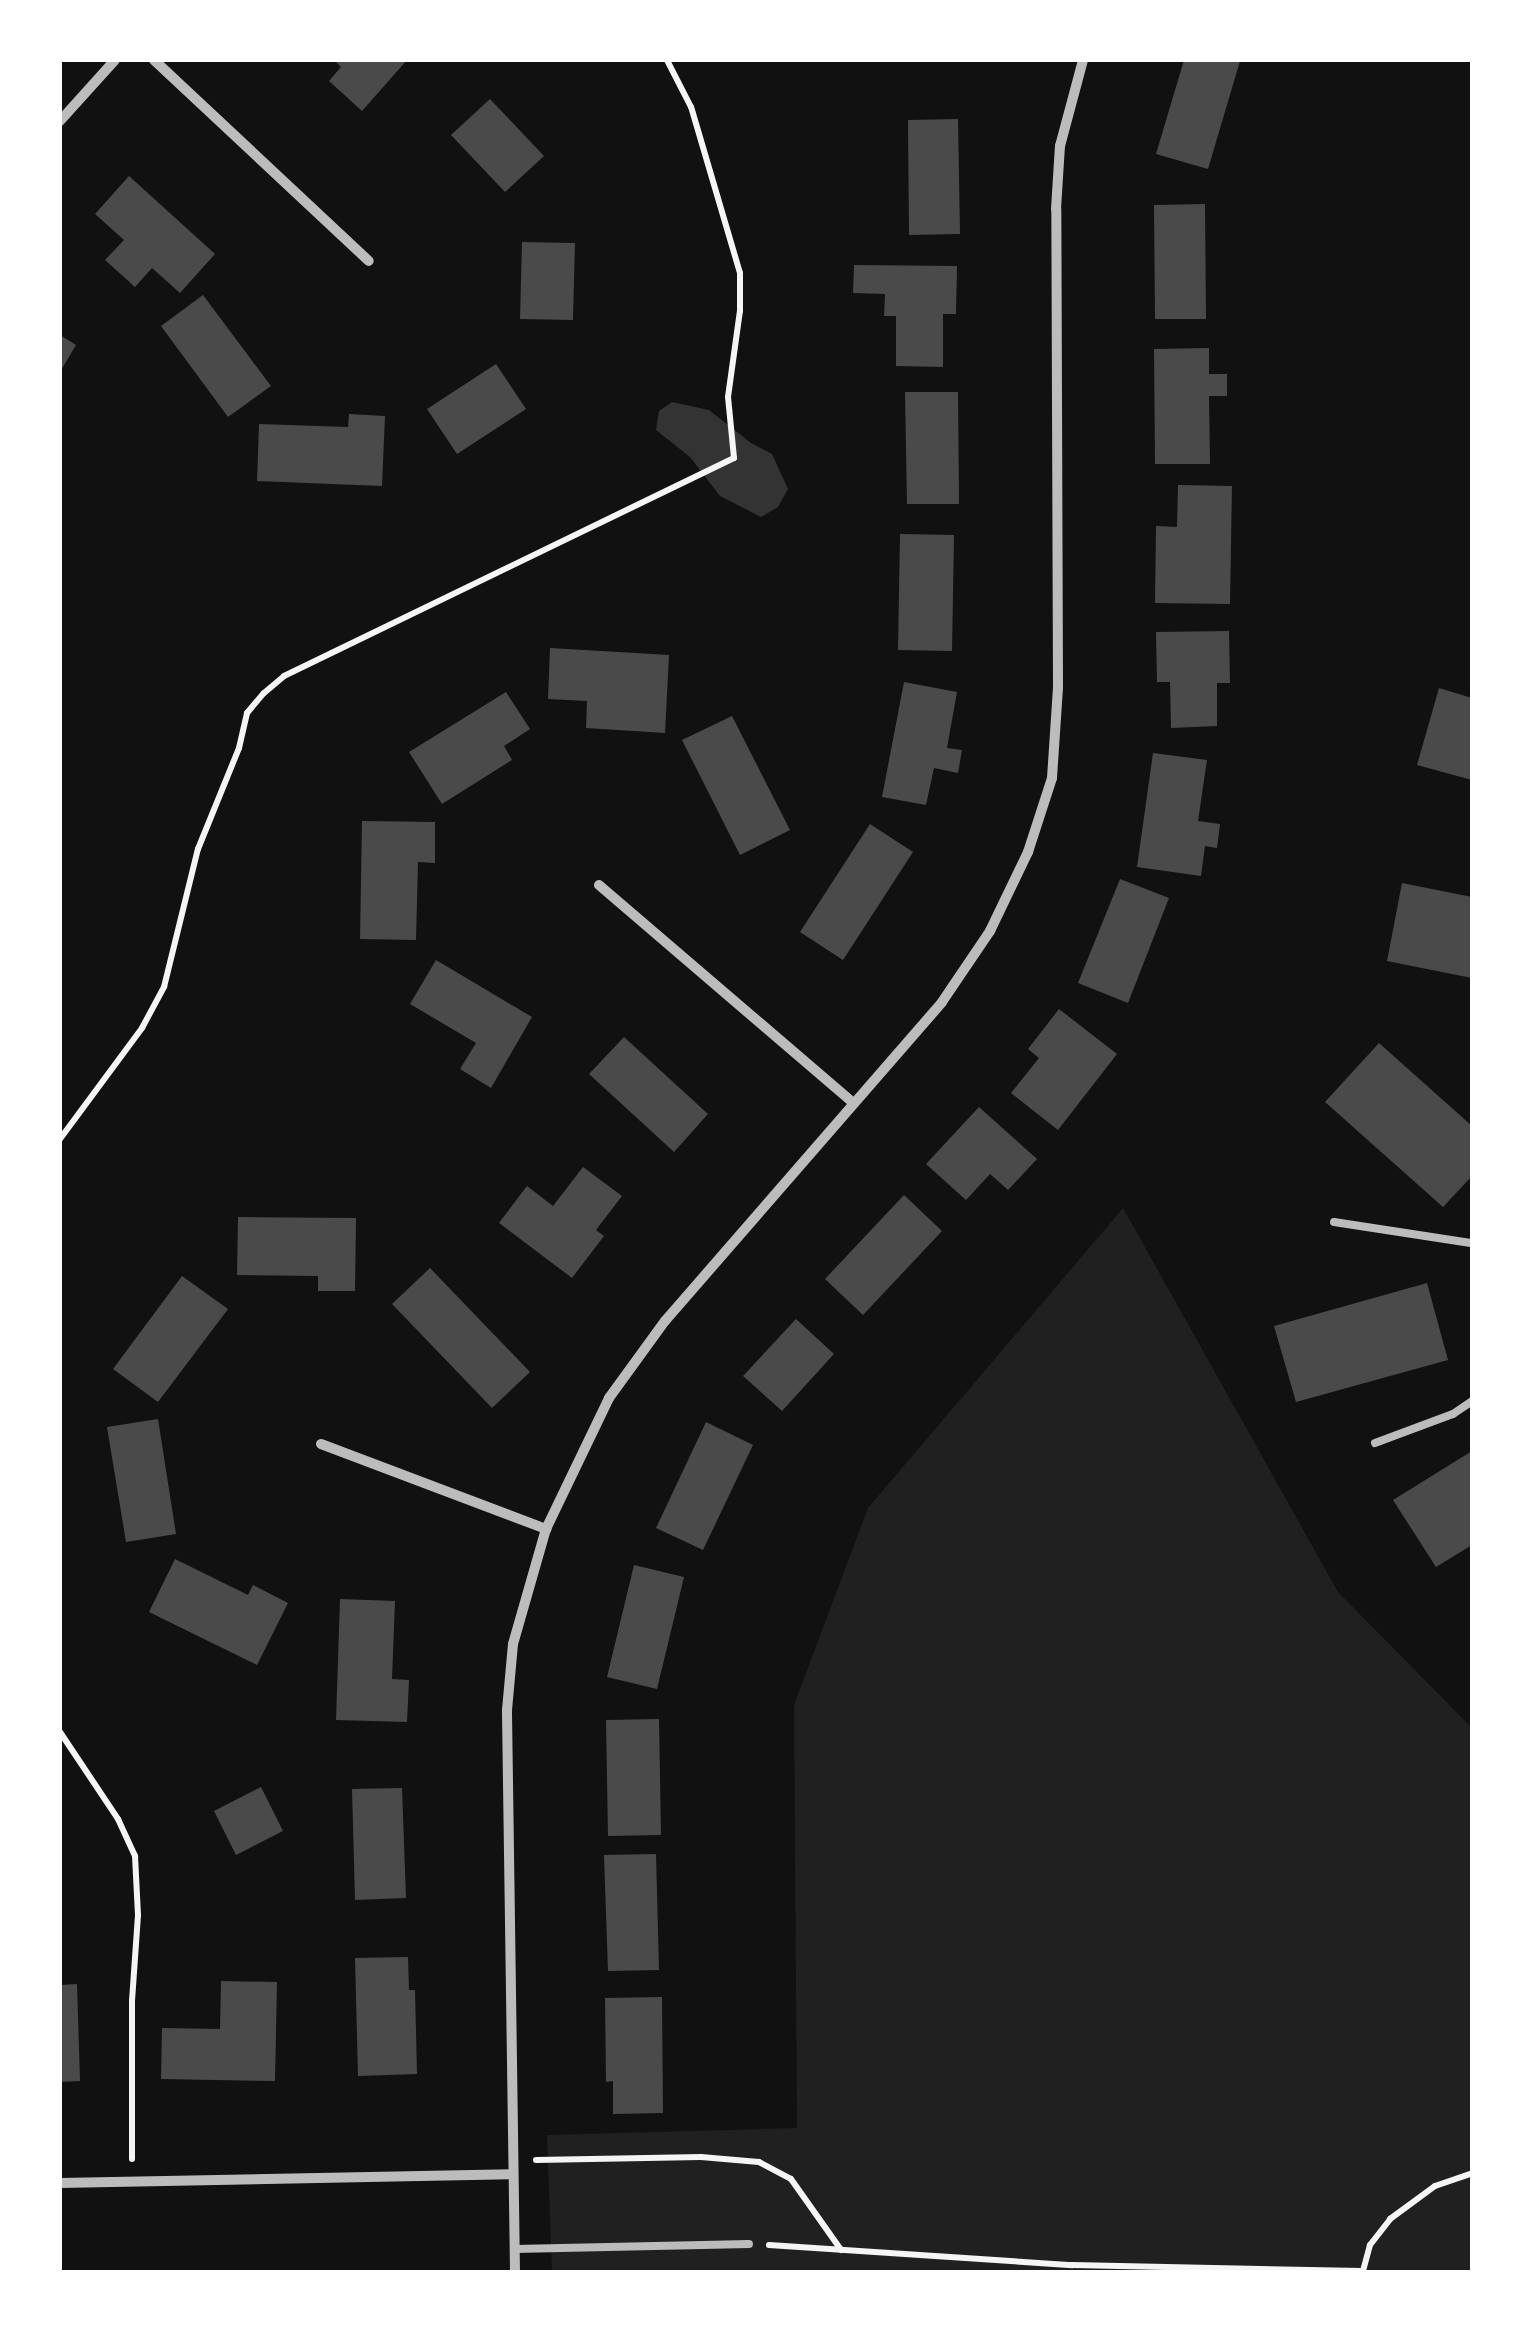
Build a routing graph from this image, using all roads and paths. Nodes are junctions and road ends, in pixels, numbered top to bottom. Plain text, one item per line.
1 (116, 60) edge
2 (154, 60) edge
3 (667, 60) edge
4 (1083, 60) edge
5 (60, 121) edge
6 (369, 261) dead end
7 (599, 884) dead end
8 (852, 1101) junction
9 (60, 1139) edge
10 (1334, 1222) dead end
11 (1472, 1243) edge
12 (1472, 1401) edge
13 (1375, 1443) dead end
14 (321, 1444) dead end
15 (546, 1529) junction
16 (60, 1732) edge
17 (1472, 2173) edge
18 (512, 2174) junction
19 (132, 2182) junction
20 (60, 2183) edge
21 (749, 2244) joint
22 (514, 2249) junction
23 (841, 2252) junction
24 (515, 2272) edge
25 (1362, 2272) edge

1 - 5 street
2 - 6 street
3 - 9 path
4 - 8 street
7 - 8 street
8 - 15 street
10 - 11 lane
12 - 13 lane
14 - 15 street
15 - 18 street
16 - 19 path
17 - 25 path
18 - 19 street
18 - 22 street
18 - 23 path
19 - 20 street
21 - 22 lane
21 - 23 path
22 - 24 street
23 - 25 path

